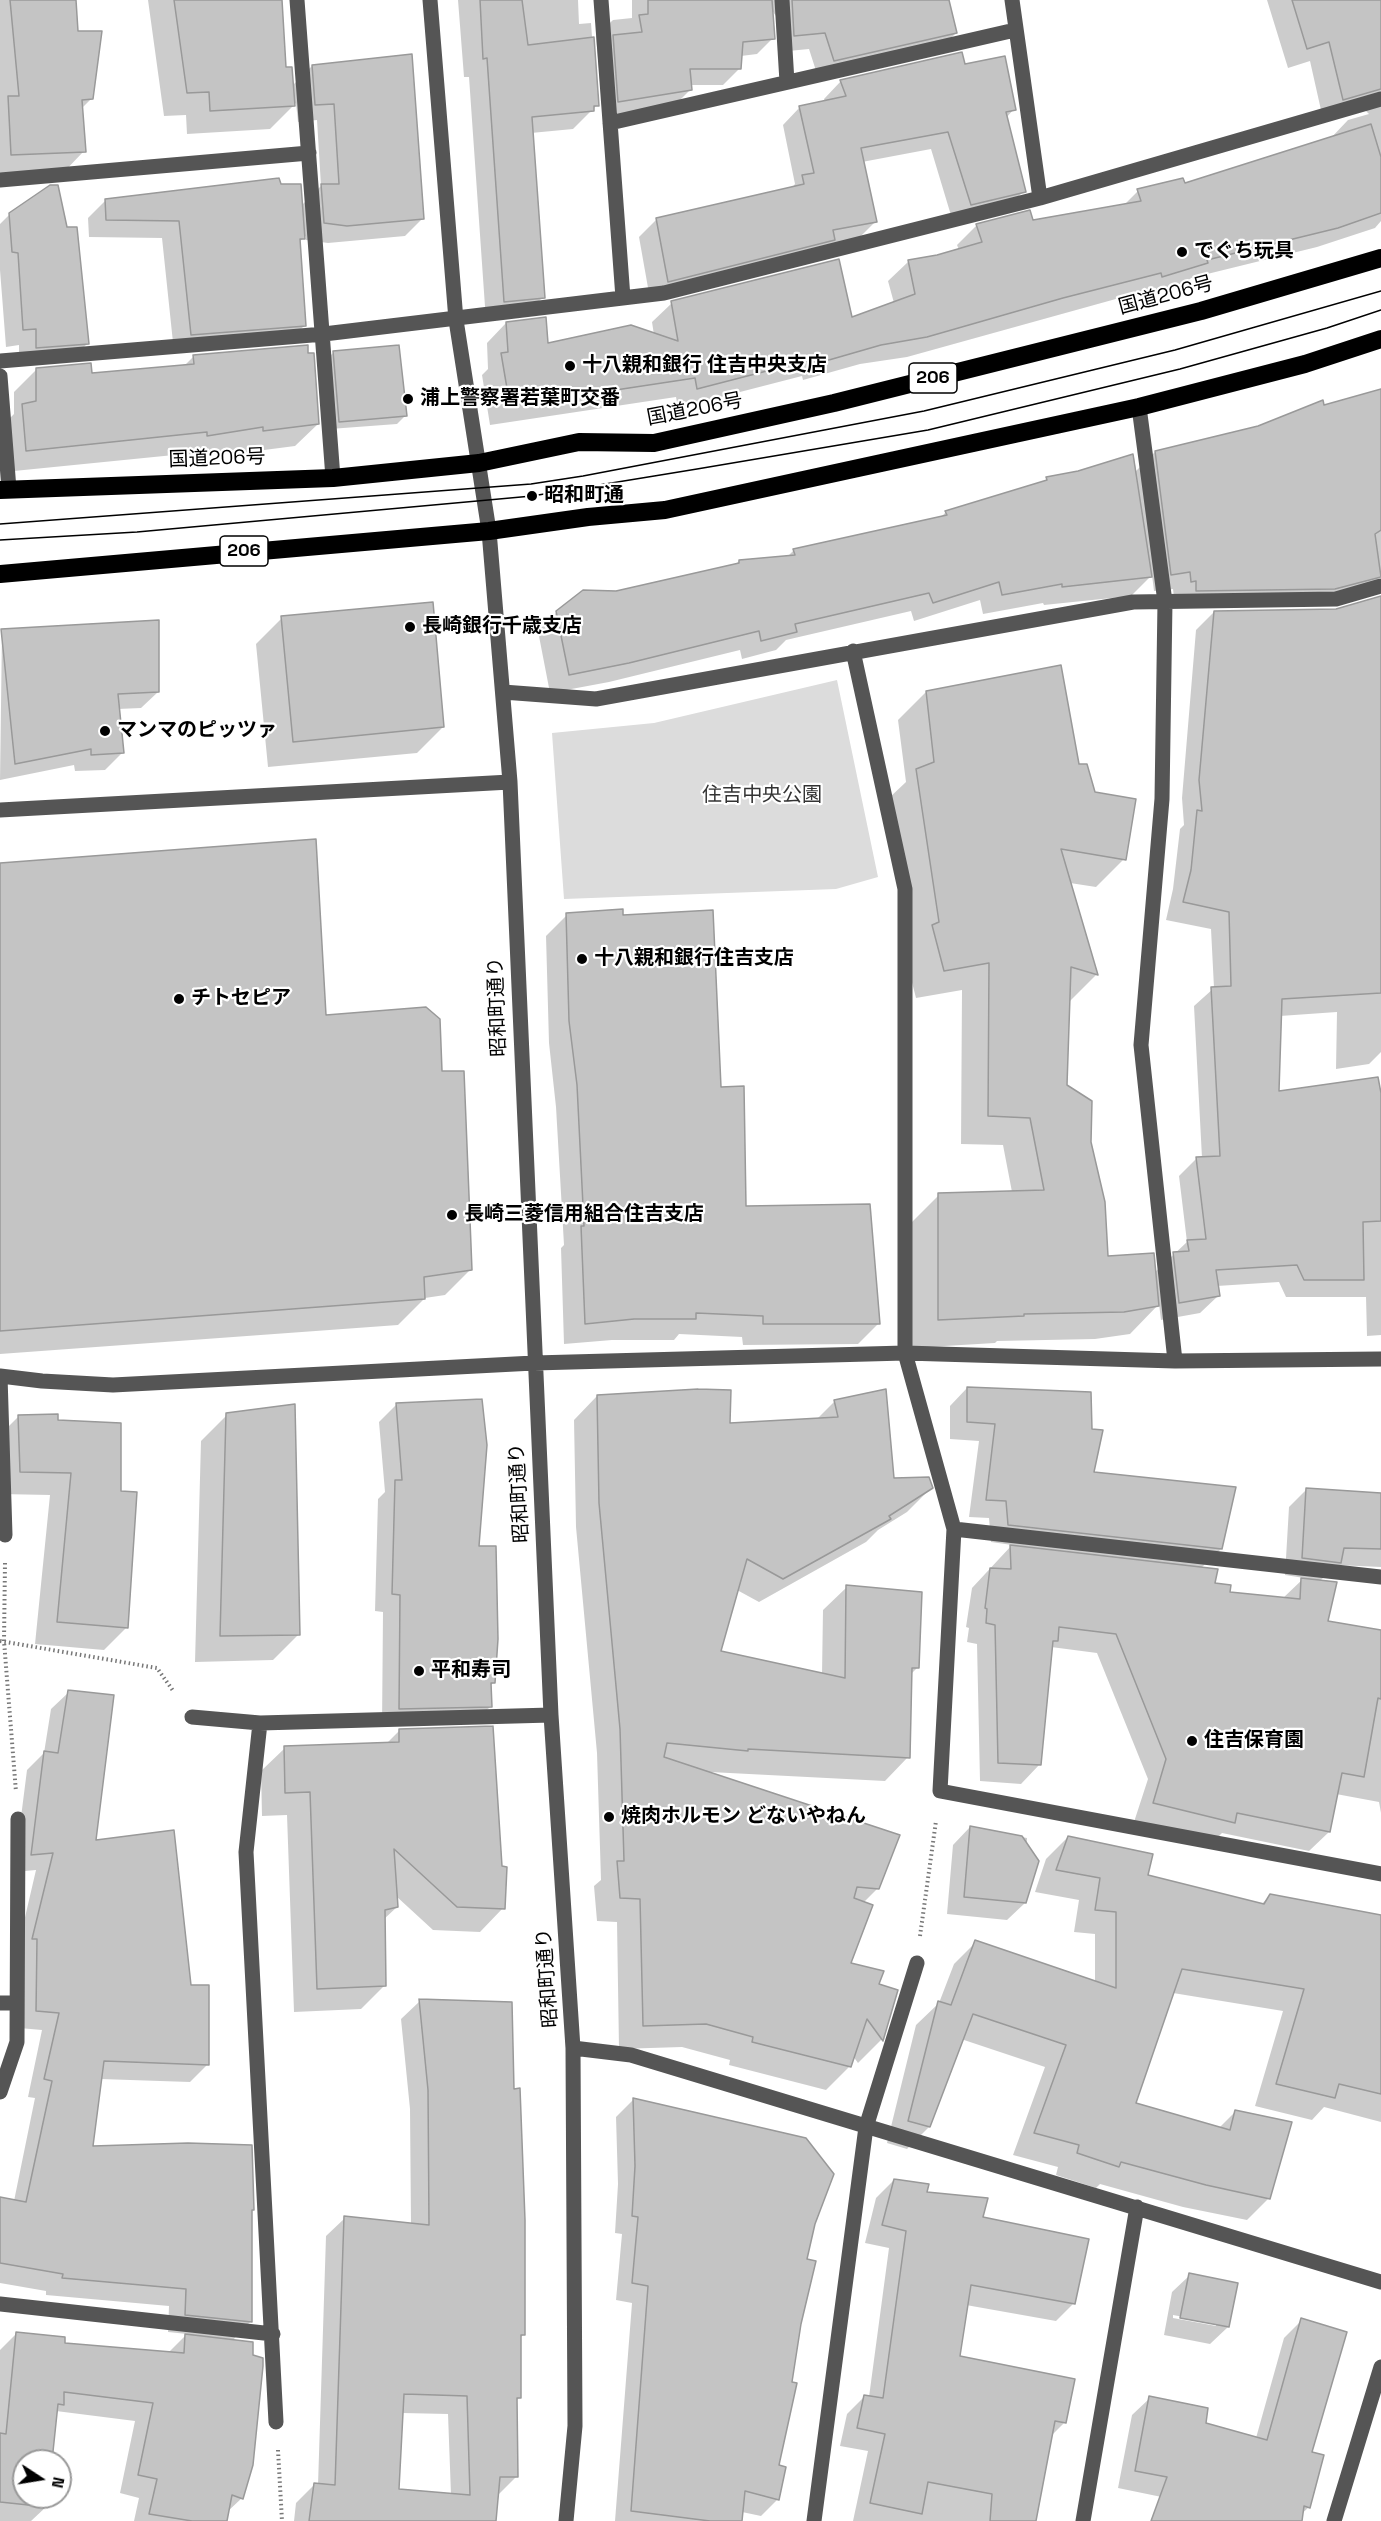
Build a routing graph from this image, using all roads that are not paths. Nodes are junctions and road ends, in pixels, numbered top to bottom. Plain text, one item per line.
1 (297, 0) edge
2 (430, 0) edge
3 (601, 0) edge
4 (782, 0) edge
5 (1012, 0) edge
6 (1015, 30) junction
7 (787, 82) junction
8 (1381, 99) edge
9 (610, 123) junction
10 (309, 153) junction
11 (0, 180) edge
12 (1040, 198) junction
13 (1381, 258) edge
14 (623, 298) junction
15 (456, 320) junction
16 (324, 334) junction
17 (1381, 339) edge
18 (0, 361) edge
19 (0, 376) edge
20 (1139, 407) junction
21 (479, 463) junction
22 (333, 478) junction
23 (5, 490) edge
24 (489, 531) junction
25 (0, 574) edge
26 (1381, 586) edge
27 (1165, 602) junction
28 (853, 651) junction
29 (503, 693) junction
30 (510, 782) junction
31 (0, 810) edge
32 (905, 1353) junction
33 (1381, 1359) edge
34 (1175, 1361) junction
35 (534, 1363) junction
36 (0, 1376) edge
37 (954, 1528) junction
38 (6, 1535) road end
39 (1381, 1577) edge
40 (551, 1715) junction
41 (192, 1718) road end
42 (260, 1723) junction
43 (18, 1819) road end
44 (1381, 1874) edge
45 (917, 1963) road end
46 (0, 2003) edge
47 (17, 2003) junction
48 (573, 2048) junction
49 (0, 2092) edge
50 (867, 2127) junction
51 (1137, 2207) junction
52 (1381, 2282) edge
53 (0, 2304) edge
54 (273, 2334) junction
55 (1381, 2367) edge
56 (276, 2422) road end
57 (566, 2521) edge
58 (814, 2521) edge
59 (1083, 2521) edge
60 (1334, 2521) edge

1 - 10 street
2 - 15 street, 昭和町通り
3 - 9 street
4 - 7 street
5 - 6 street
6 - 7 street
6 - 12 street
7 - 9 street
8 - 12 street
9 - 14 street
10 - 11 street
10 - 16 street
12 - 14 street
13 - 21 highway, 国道206号 / 206
14 - 15 street
15 - 16 street
15 - 21 street, 昭和町通り
16 - 18 street
16 - 22 street
17 - 20 highway, 206
19 - 23 street
20 - 24 highway, 206
20 - 27 street
21 - 22 highway, 国道206号 / 206
21 - 24 street, 昭和町通り
22 - 23 highway, 国道206号 / 206
24 - 25 highway, 206
24 - 29 street, 昭和町通り
26 - 27 street
27 - 28 street
27 - 34 street
28 - 29 street
28 - 32 street
29 - 30 street, 昭和町通り
30 - 31 street
30 - 35 street, 昭和町通り
32 - 34 street
32 - 35 street
32 - 37 street
33 - 34 street
35 - 36 street
35 - 40 street, 昭和町通り
36 - 38 street
37 - 39 street
37 - 44 street
40 - 42 street
40 - 48 street, 昭和町通り
41 - 42 street
42 - 54 street
43 - 47 street
45 - 50 street
46 - 47 street
47 - 49 street
48 - 50 street
48 - 57 street, 昭和町通り
50 - 51 street
50 - 58 street
51 - 52 street
51 - 59 street
53 - 54 street
54 - 56 street
55 - 60 street

